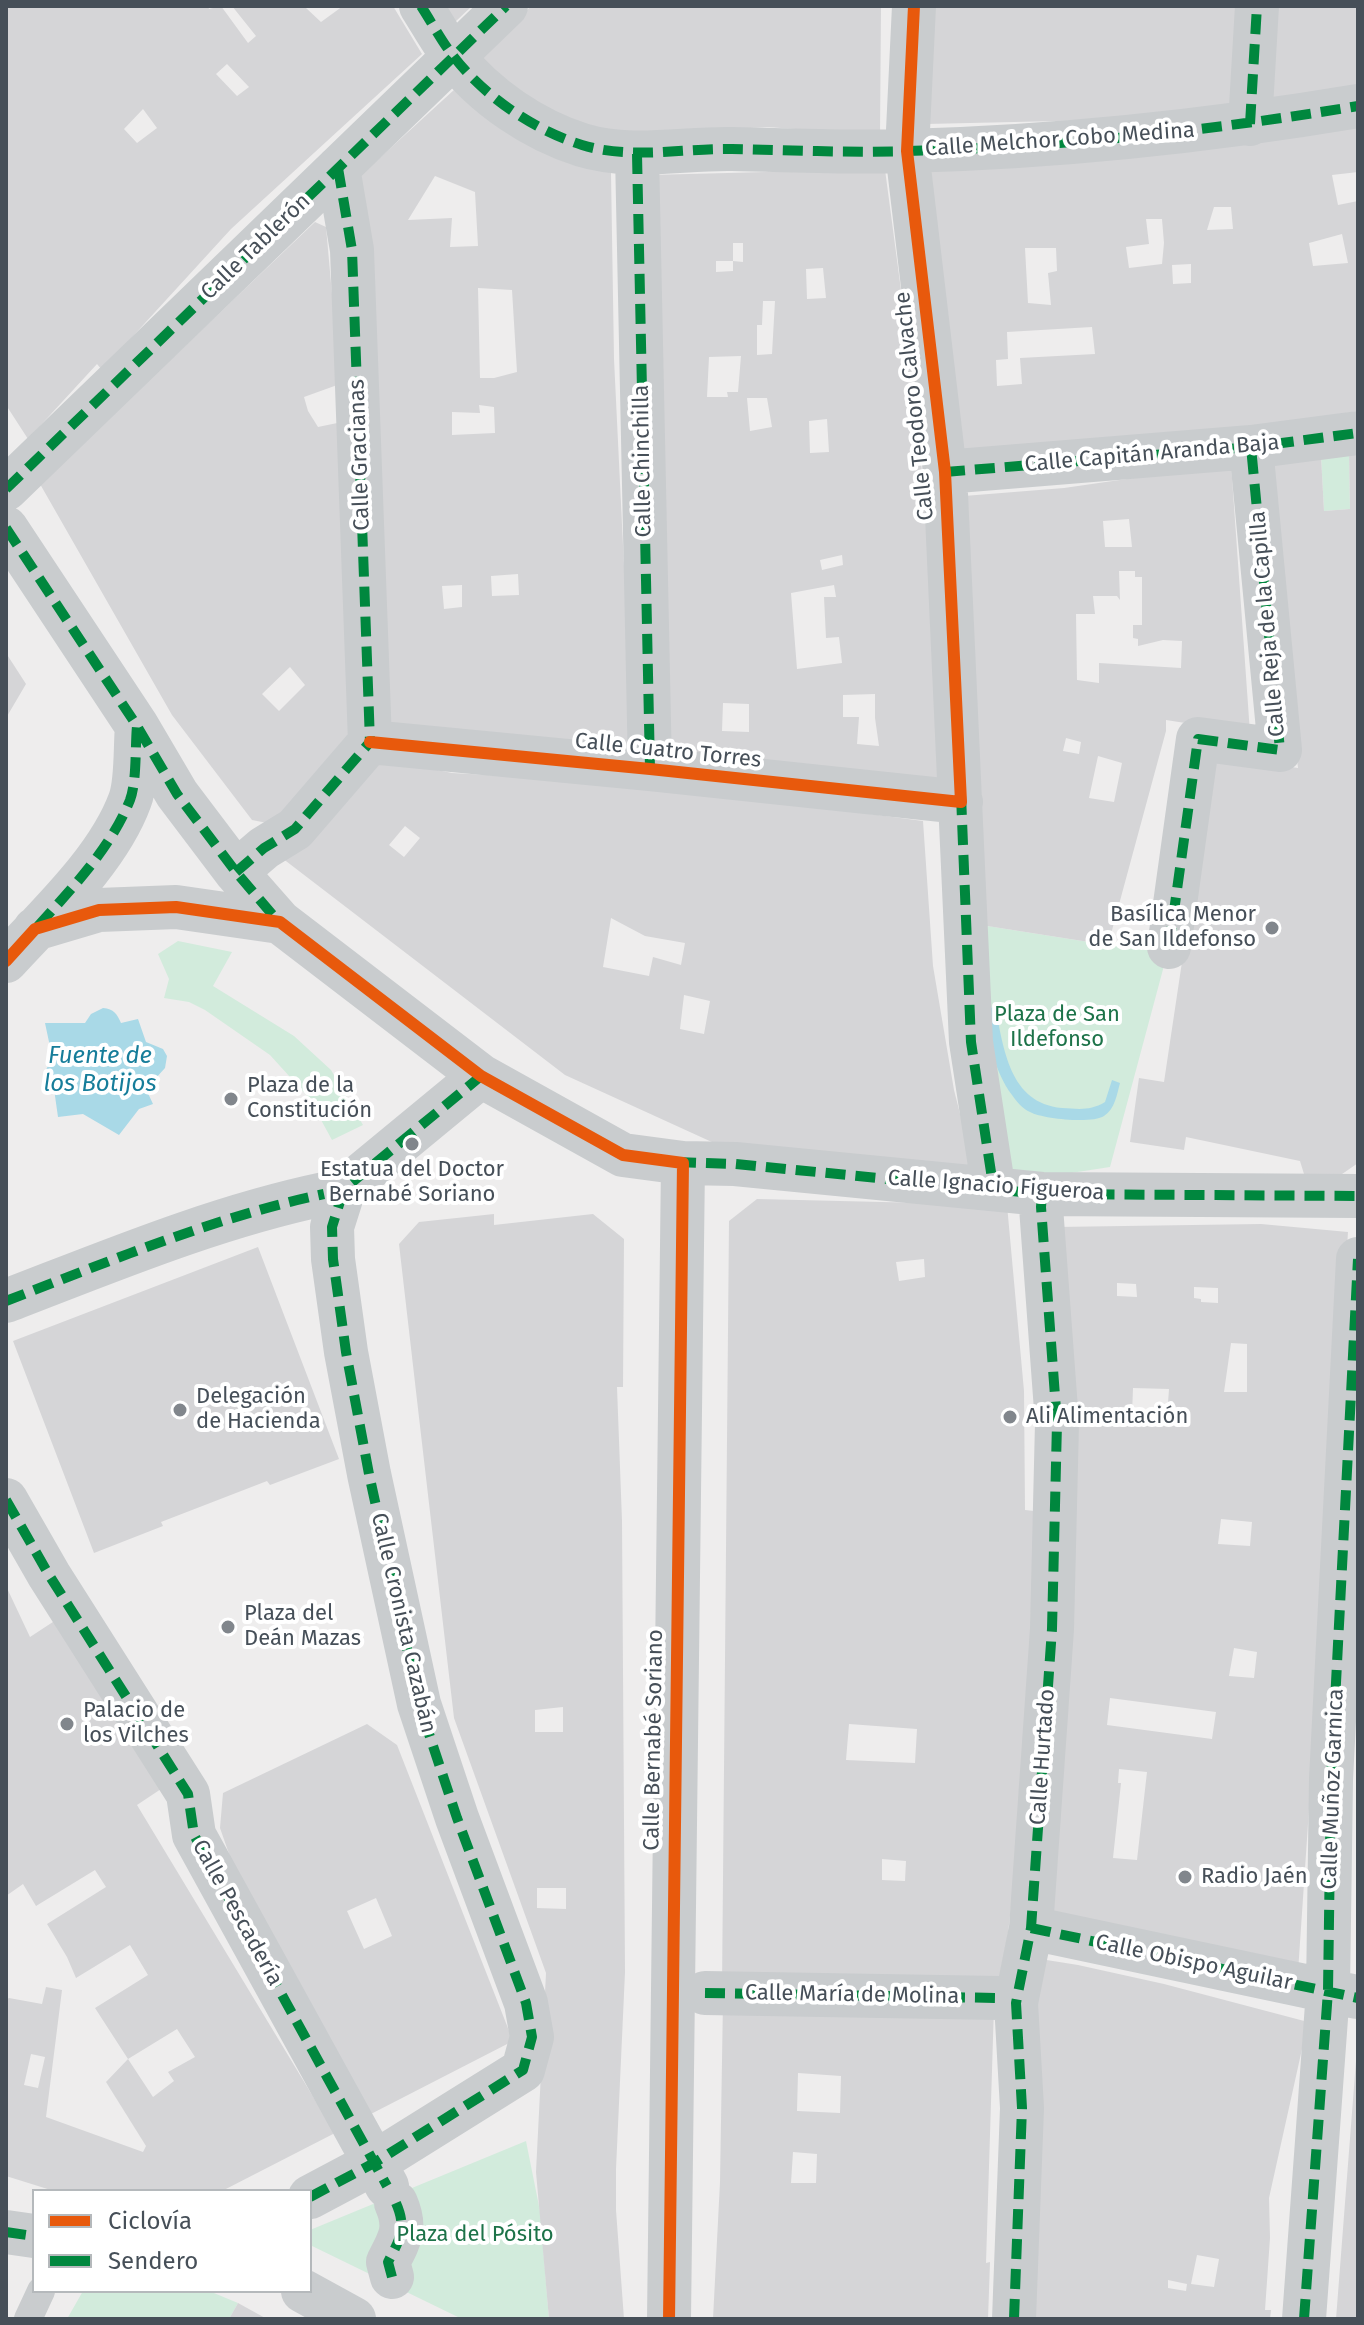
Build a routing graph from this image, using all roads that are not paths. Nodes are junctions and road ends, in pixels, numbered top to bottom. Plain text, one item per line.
1 (421, 6) edge
2 (506, 6) edge
3 (914, 6) edge
4 (1257, 6) edge
5 (454, 58) junction
6 (1358, 106) edge
7 (1250, 124) junction
8 (907, 151) junction
9 (637, 154) junction
10 (338, 168) junction
11 (1358, 433) edge
12 (1251, 447) junction
13 (945, 472) junction
14 (6, 489) edge
15 (6, 528) edge
16 (137, 726) junction
17 (370, 742) junction
18 (650, 769) junction
19 (961, 802) junction
20 (236, 872) junction
21 (280, 922) junction
22 (35, 929) junction
23 (1169, 947) dead end
24 (6, 961) edge
25 (481, 1076) junction
26 (683, 1163) junction
27 (993, 1185) dead end
28 (324, 1194) dead end
29 (1042, 1194) junction
30 (1358, 1196) edge
31 (1358, 1259) edge
32 (6, 1301) edge
33 (6, 1500) edge
34 (1031, 1928) junction
35 (705, 1993) dead end
36 (1343, 1994) edge
37 (999, 1998) dead end
38 (386, 2184) junction
39 (312, 2197) edge
40 (6, 2232) edge
41 (32, 2236) edge
42 (392, 2277) dead end
43 (40, 2293) edge
44 (307, 2293) edge
45 (28, 2319) edge
46 (354, 2319) edge
47 (669, 2319) edge
48 (1014, 2319) edge
49 (1304, 2319) edge

1 - 5 street, Calle Melchor Cobo Medina
2 - 5 street, Calle Tablerón
3 - 8 street, Calle Teodoro Calvache
4 - 7 street
5 - 9 street, Calle Melchor Cobo Medina
5 - 10 street, Calle Tablerón
6 - 7 street, Calle Melchor Cobo Medina
7 - 8 street, Calle Melchor Cobo Medina
8 - 9 street, Calle Melchor Cobo Medina
8 - 13 street, Calle Teodoro Calvache
9 - 18 street, Calle Chinchilla
10 - 14 street, Calle Tablerón
10 - 17 street, Calle Gracianas
11 - 12 street, Calle Capitán Aranda Baja
12 - 13 street, Calle Capitán Aranda Baja
12 - 23 street, Calle Reja de la Capilla
13 - 19 street, Calle Teodoro Calvache
15 - 16 street
16 - 20 street
16 - 22 street
17 - 18 street, Calle Cuatro Torres
17 - 20 street
18 - 19 street, Calle Cuatro Torres
19 - 27 street, Calle Teodoro Calvache
20 - 21 street
21 - 22 street
21 - 25 street, Calle Ignacio Figueroa
22 - 24 street
25 - 26 street, Calle Ignacio Figueroa
25 - 38 street, Calle Cronista Cazabán
26 - 29 street, Calle Ignacio Figueroa
26 - 47 street, Calle Bernabé Soriano
28 - 32 street
29 - 30 street, Calle Ignacio Figueroa
29 - 34 street, Calle Hurtado
31 - 36 street, Calle Muñoz Garnica
33 - 38 street, Calle Pescadería
34 - 36 street, Calle Obispo Aguilar
34 - 48 street, Calle Hurtado
35 - 37 street, Calle María de Molina
36 - 49 street, Calle Muñoz Garnica
38 - 39 street, Calle Cronista Cazabán
38 - 42 street
40 - 41 street
43 - 45 lane
44 - 46 street

